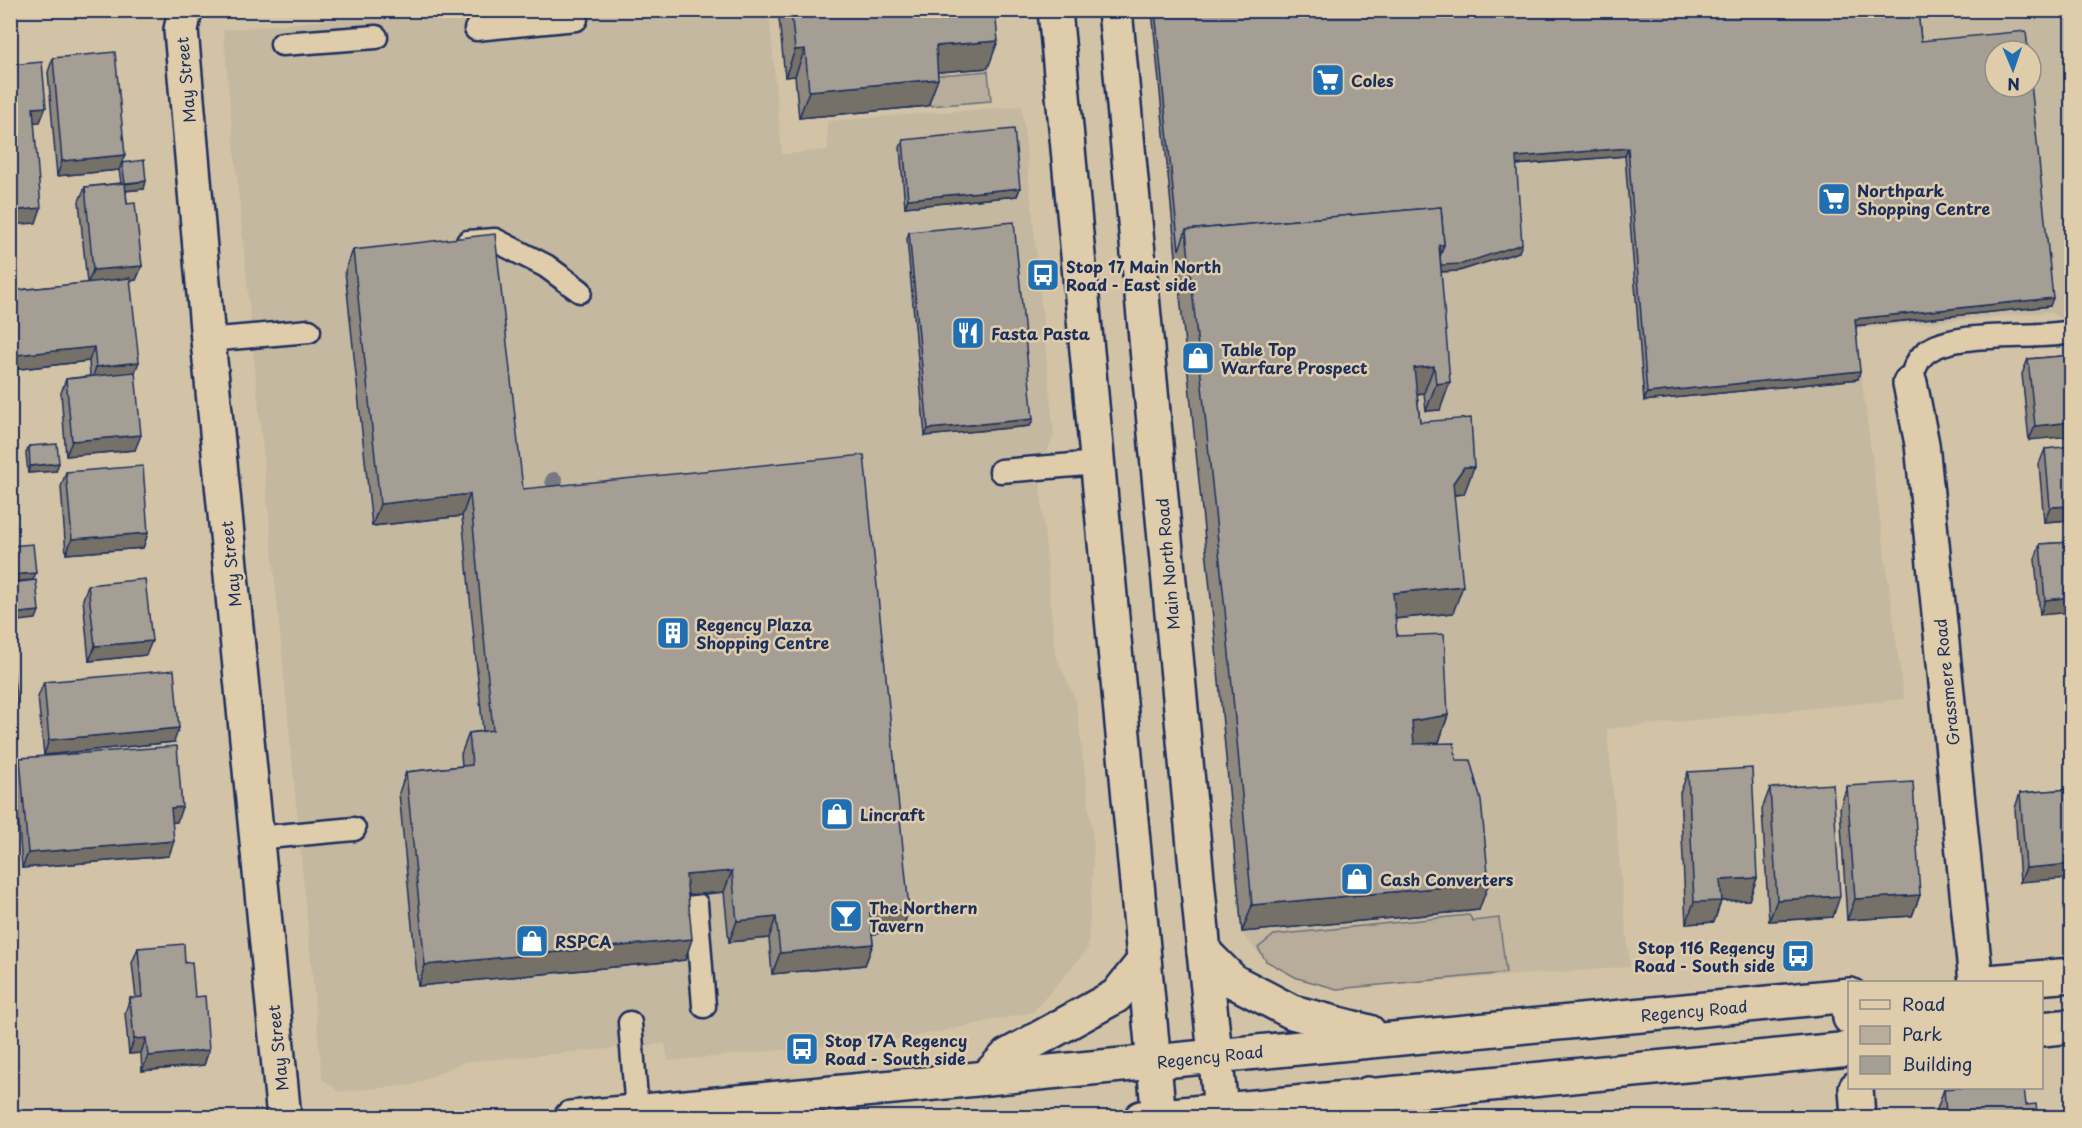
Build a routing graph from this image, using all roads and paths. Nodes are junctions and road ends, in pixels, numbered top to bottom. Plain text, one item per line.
1 (185, 10) edge
2 (1055, 10) edge
3 (1115, 10) edge
4 (576, 19) dead end
5 (476, 29) dead end
6 (376, 37) dead end
7 (282, 44) dead end
8 (452, 244) edge
9 (580, 291) dead end
10 (309, 331) dead end
11 (2072, 332) edge
12 (208, 340) junction
13 (1910, 383) joint
14 (1098, 463) junction
15 (1001, 471) dead end
16 (354, 829) dead end
17 (256, 838) junction
18 (696, 904) dead end
19 (1204, 952) junction
20 (1144, 961) junction
21 (2072, 975) edge
22 (1976, 981) edge
23 (2001, 981) edge
24 (1848, 1003) edge
25 (704, 1006) dead end
26 (630, 1023) dead end
27 (2072, 1026) edge
28 (2043, 1029) edge
29 (1391, 1038) junction
30 (1848, 1050) edge
31 (1215, 1055) junction
32 (1154, 1062) junction
33 (986, 1078) junction
34 (1856, 1089) edge
35 (1368, 1094) junction
36 (637, 1112) junction
37 (1222, 1113) edge
38 (1153, 1117) edge
39 (284, 1118) edge
40 (571, 1118) edge
41 (1324, 1118) edge
42 (1858, 1118) edge

1 - 12 main road, May Street
2 - 14 main road
3 - 19 main road, Main North Road
4 - 5 lane
6 - 7 lane
8 - 9 lane
10 - 12 lane
11 - 13 lane
12 - 17 main road, May Street
13 - 22 main road, Grassmere Road
14 - 15 lane
14 - 20 main road
16 - 17 lane
17 - 39 main road, May Street
18 - 25 lane
19 - 29 main road
19 - 31 main road, Main North Road
20 - 32 main road
20 - 33 main road
21 - 23 main road
24 - 29 main road, Regency Road
26 - 36 lane
27 - 28 main road
29 - 31 main road, Regency Road
30 - 35 main road
31 - 32 main road, Regency Road
31 - 37 main road, Main North Road
32 - 33 main road, Regency Road
32 - 38 main road
33 - 36 main road, Regency Road
34 - 42 main road
35 - 37 main road
35 - 41 main road
36 - 40 main road, Regency Road
37 - 38 main road

